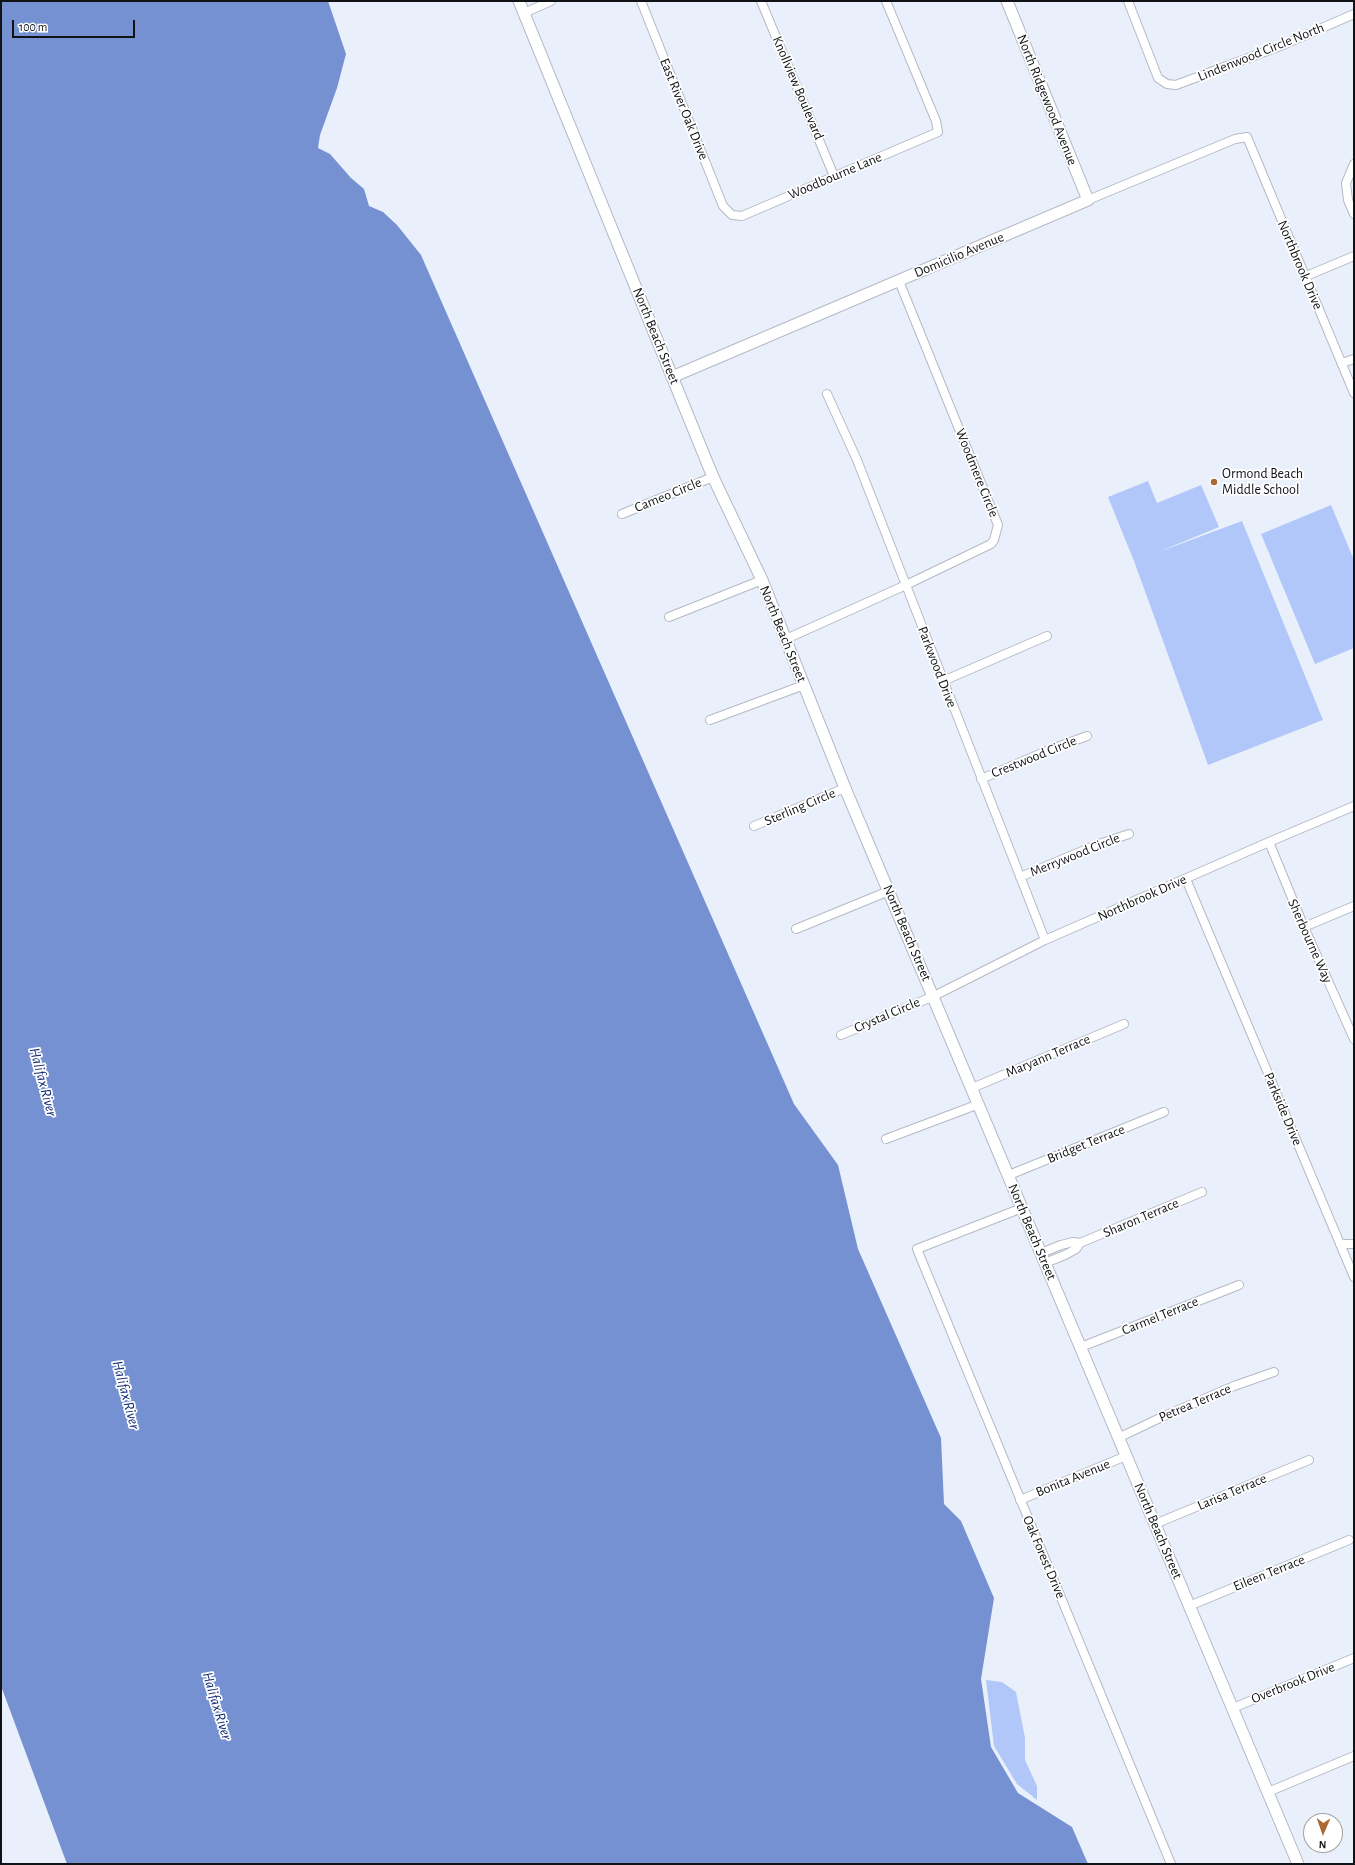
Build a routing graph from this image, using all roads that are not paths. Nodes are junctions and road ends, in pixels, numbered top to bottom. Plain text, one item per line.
1 (519, 1) edge
2 (551, 1) edge
3 (641, 1) edge
4 (761, 1) edge
5 (886, 1) edge
6 (1007, 1) edge
7 (1128, 1) edge
8 (524, 13) junction
9 (1354, 14) edge
10 (1247, 137) joint
11 (1354, 164) edge
12 (834, 176) junction
13 (1088, 200) junction
14 (1354, 214) edge
15 (732, 215) joint
16 (1354, 256) edge
17 (1304, 277) junction
18 (899, 281) junction
19 (1354, 359) edge
20 (1342, 364) junction
21 (672, 377) junction
22 (1354, 393) edge
23 (827, 394) dead end
24 (713, 477) junction
25 (622, 514) dead end
26 (762, 580) junction
27 (906, 585) junction
28 (669, 617) dead end
29 (1048, 636) dead end
30 (786, 639) junction
31 (942, 681) junction
32 (804, 686) junction
33 (710, 720) dead end
34 (1087, 736) dead end
35 (981, 779) junction
36 (845, 788) junction
37 (1354, 806) edge
38 (754, 826) dead end
39 (1129, 834) dead end
40 (1268, 842) junction
41 (1020, 877) junction
42 (1186, 879) junction
43 (889, 892) junction
44 (1354, 906) edge
45 (1304, 927) junction
46 (796, 929) dead end
47 (1045, 940) junction
48 (934, 996) junction
49 (1124, 1024) dead end
50 (841, 1035) dead end
51 (1354, 1039) edge
52 (972, 1088) junction
53 (979, 1104) junction
54 (1164, 1112) dead end
55 (886, 1139) dead end
56 (1008, 1175) junction
57 (1202, 1192) dead end
58 (1022, 1208) junction
59 (1080, 1243) junction
60 (1340, 1244) junction
61 (1354, 1244) edge
62 (1041, 1253) junction
63 (1045, 1263) junction
64 (1354, 1277) edge
65 (1239, 1285) dead end
66 (1081, 1348) junction
67 (1274, 1372) dead end
68 (1118, 1438) junction
69 (1126, 1456) junction
70 (1309, 1460) dead end
71 (1020, 1500) junction
72 (1155, 1524) junction
73 (1349, 1540) dead end
74 (1189, 1606) junction
75 (1354, 1658) edge
76 (1232, 1708) junction
77 (1354, 1756) edge
78 (1268, 1792) junction
79 (1171, 1864) edge
80 (1298, 1864) edge

1 - 8 street, North Beach Street
2 - 8 street
3 - 15 street, East River Oak Drive
4 - 12 street, Knollview Boulevard
5 - 12 street, Woodbourne Lane
6 - 13 street, North Ridgewood Avenue
7 - 9 street, Lindenwood Circle North
8 - 21 street, North Beach Street
10 - 13 street, Domicilio Avenue
10 - 17 street, Northbrook Drive
11 - 14 street
12 - 15 street, Woodbourne Lane
13 - 18 street, Domicilio Avenue
16 - 17 street
17 - 20 street, Northbrook Drive
18 - 21 street, Domicilio Avenue
18 - 27 street, Woodmere Circle
19 - 20 street
20 - 22 street, Northbrook Drive
21 - 24 street, North Beach Street
23 - 27 street, Parkwood Drive
24 - 25 street, Cameo Circle
24 - 26 street, North Beach Street
26 - 28 street
26 - 30 street, North Beach Street
27 - 30 street, Woodmere Circle
27 - 31 street, Parkwood Drive
29 - 31 street
30 - 32 street, North Beach Street
31 - 35 street, Parkwood Drive
32 - 33 street
32 - 36 street, North Beach Street
34 - 35 street, Crestwood Circle
35 - 41 street, Parkwood Drive
36 - 38 street, Sterling Circle
36 - 43 street, North Beach Street
37 - 40 street, Northbrook Drive
39 - 41 street, Merrywood Circle
40 - 42 street, Northbrook Drive
40 - 45 street, Sherbourne Way
41 - 47 street, Parkwood Drive
42 - 47 street, Northbrook Drive
42 - 60 street, Parkside Drive
43 - 46 street
43 - 48 street, North Beach Street
44 - 45 street
45 - 51 street, Sherbourne Way
47 - 48 street, Northbrook Drive
48 - 50 street, Crystal Circle
48 - 52 street, North Beach Street
49 - 52 street, Maryann Terrace
52 - 53 street, North Beach Street
53 - 55 street
53 - 56 street, North Beach Street
54 - 56 street, Bridget Terrace
56 - 58 street, North Beach Street
57 - 59 street, Sharon Terrace
58 - 62 street, North Beach Street
58 - 71 street, Oak Forest Drive
59 - 62 street, Sharon Terrace
59 - 63 street, Sharon Terrace
60 - 61 street
60 - 64 street, Parkside Drive
62 - 63 street, North Beach Street
63 - 66 street, North Beach Street
65 - 66 street, Carmel Terrace
66 - 68 street, North Beach Street
67 - 68 street, Petrea Terrace
68 - 69 street, North Beach Street
69 - 71 street, Bonita Avenue
69 - 72 street, North Beach Street
70 - 72 street, Larisa Terrace
71 - 79 street, Oak Forest Drive
72 - 74 street, North Beach Street
73 - 74 street, Eileen Terrace
74 - 76 street, North Beach Street
75 - 76 street, Overbrook Drive
76 - 78 street, North Beach Street
77 - 78 street
78 - 80 street, North Beach Street

